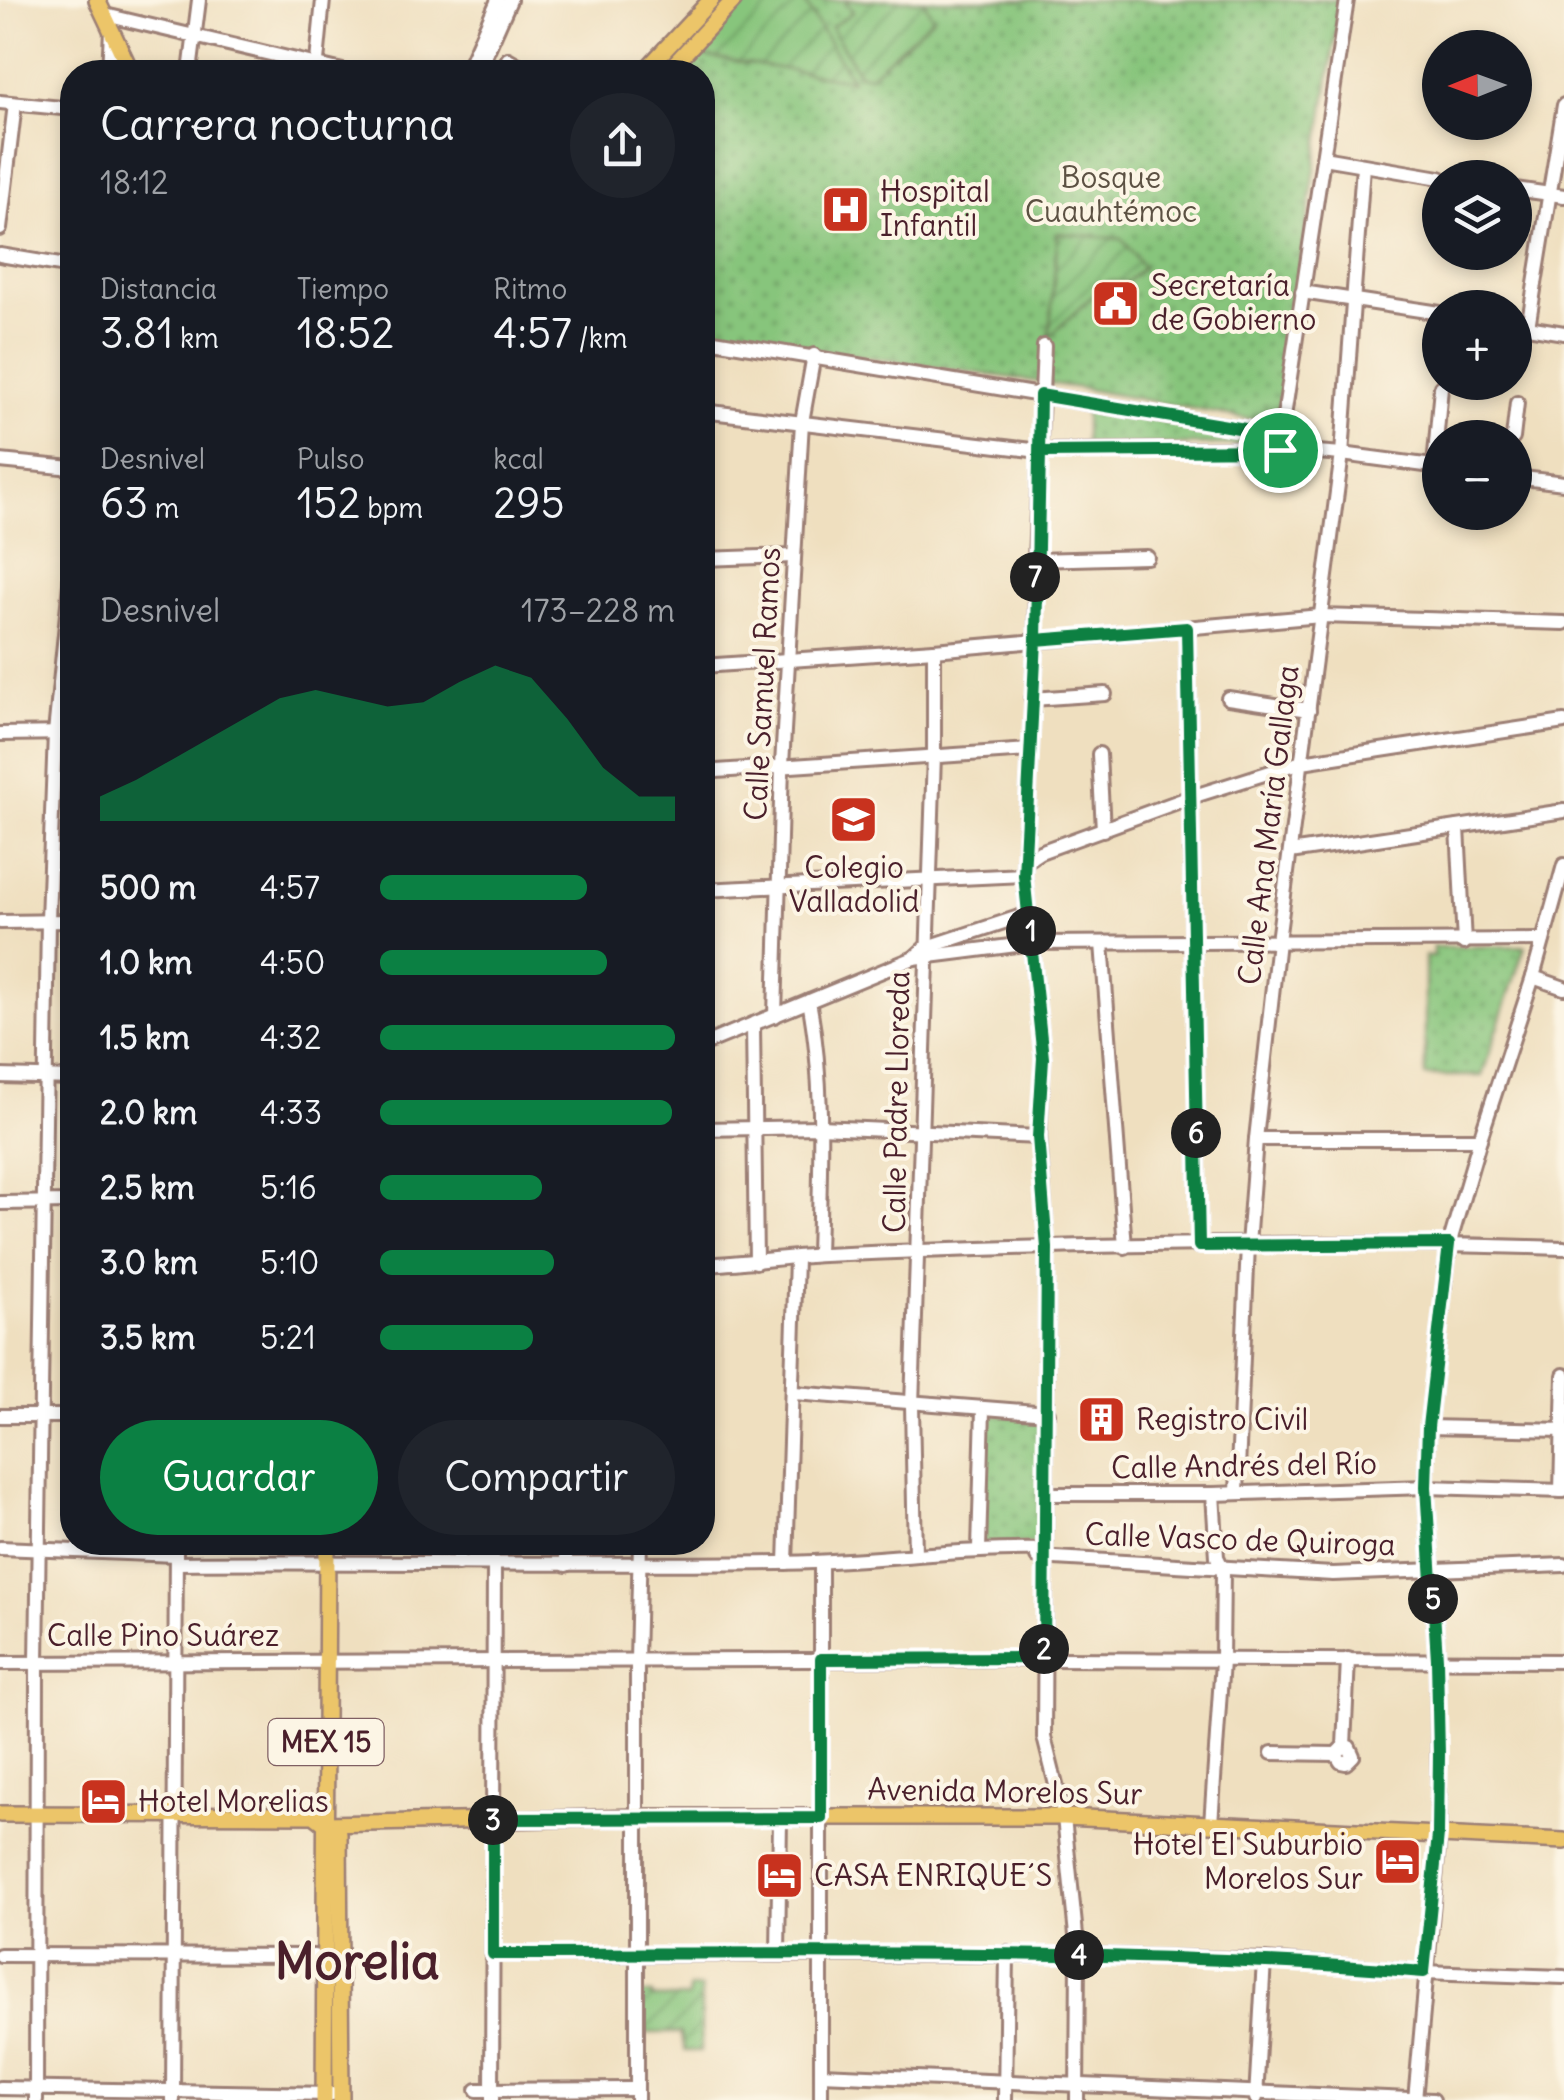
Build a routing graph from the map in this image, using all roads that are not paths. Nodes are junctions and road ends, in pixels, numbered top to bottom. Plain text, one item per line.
1 (199, 0) edge
2 (323, 0) edge
3 (498, 0) edge
4 (510, 0) edge
5 (711, 0) edge
6 (734, 0) edge
7 (1346, 0) edge
8 (104, 14) edge
9 (195, 36) junction
10 (108, 60) edge
11 (125, 60) edge
12 (192, 60) edge
13 (283, 60) edge
14 (317, 60) edge
15 (471, 60) edge
16 (483, 60) edge
17 (655, 60) edge
18 (678, 60) edge
19 (7, 103) edge
20 (1564, 105) edge
21 (60, 108) edge
22 (1323, 158) junction
23 (1363, 166) junction
24 (1422, 175) edge
25 (1532, 191) edge
26 (1557, 195) edge
27 (0, 228) edge
28 (0, 255) edge
29 (60, 264) edge
30 (1532, 290) edge
31 (1302, 292) junction
32 (1352, 300) junction
33 (1422, 310) edge
34 (1532, 328) edge
35 (1564, 333) edge
36 (715, 341) edge
37 (1044, 346) dead end
38 (814, 356) junction
39 (1040, 395) junction
40 (1516, 403) dead end
41 (715, 412) edge
42 (1515, 420) edge
43 (802, 422) junction
44 (1280, 442) junction
45 (1040, 452) junction
46 (1342, 454) junction
47 (0, 460) edge
48 (1422, 464) edge
49 (60, 467) edge
50 (1532, 479) edge
51 (1564, 483) edge
52 (794, 556) junction
53 (1146, 557) dead end
54 (715, 559) edge
55 (1035, 560) junction
56 (1321, 616) junction
57 (1564, 623) edge
58 (1187, 628) junction
59 (1036, 640) junction
60 (934, 650) junction
61 (788, 660) junction
62 (715, 665) edge
63 (60, 684) edge
64 (1105, 694) dead end
65 (1032, 698) junction
66 (1228, 698) dead end
67 (1308, 710) junction
68 (1564, 722) edge
69 (0, 734) edge
70 (55, 734) junction
71 (60, 734) edge
72 (1030, 750) junction
73 (1099, 754) dead end
74 (934, 755) junction
75 (1302, 762) junction
76 (782, 765) junction
77 (715, 771) edge
78 (1188, 798) junction
79 (1564, 812) edge
80 (1458, 827) junction
81 (1103, 830) junction
82 (1290, 852) junction
83 (1564, 865) edge
84 (1024, 869) junction
85 (930, 878) junction
86 (780, 884) junction
87 (715, 889) edge
88 (1028, 914) junction
89 (48, 920) junction
90 (60, 920) edge
91 (0, 922) edge
92 (1543, 940) junction
93 (1278, 941) junction
94 (1192, 942) junction
95 (1464, 942) junction
96 (1033, 943) junction
97 (1102, 943) junction
98 (921, 955) junction
99 (1534, 977) junction
100 (1564, 988) edge
101 (810, 1001) junction
102 (775, 1016) junction
103 (753, 1024) junction
104 (715, 1040) edge
105 (0, 1076) edge
106 (47, 1078) junction
107 (60, 1078) edge
108 (820, 1128) junction
109 (756, 1129) junction
110 (715, 1130) edge
111 (923, 1131) junction
112 (1038, 1137) junction
113 (1256, 1139) junction
114 (1480, 1139) junction
115 (0, 1202) edge
116 (44, 1202) junction
117 (60, 1202) edge
118 (1449, 1244) junction
119 (1248, 1245) junction
120 (1199, 1246) junction
121 (1124, 1247) junction
122 (1047, 1248) junction
123 (1564, 1248) edge
124 (918, 1253) junction
125 (818, 1255) junction
126 (796, 1259) junction
127 (756, 1262) junction
128 (715, 1264) edge
129 (1564, 1375) edge
130 (794, 1394) junction
131 (912, 1405) junction
132 (983, 1409) junction
133 (1048, 1413) junction
134 (0, 1416) edge
135 (42, 1416) junction
136 (60, 1416) edge
137 (1428, 1427) junction
138 (1562, 1430) edge
139 (1426, 1487) junction
140 (1562, 1491) edge
141 (1237, 1492) junction
142 (1046, 1494) junction
143 (1213, 1494) junction
144 (0, 1548) edge
145 (41, 1549) junction
146 (979, 1549) junction
147 (60, 1550) edge
148 (1044, 1554) junction
149 (176, 1555) edge
150 (195, 1555) edge
151 (327, 1555) edge
152 (458, 1555) edge
153 (566, 1555) edge
154 (640, 1555) edge
155 (914, 1555) junction
156 (327, 1562) junction
157 (821, 1562) junction
158 (786, 1563) junction
159 (458, 1564) junction
160 (494, 1565) junction
161 (640, 1565) junction
162 (1564, 1565) edge
163 (566, 1566) junction
164 (1223, 1569) junction
165 (1432, 1571) junction
166 (1044, 1658) junction
167 (821, 1659) junction
168 (1348, 1659) junction
169 (1437, 1659) junction
170 (326, 1660) junction
171 (494, 1660) junction
172 (637, 1660) junction
173 (1222, 1660) junction
174 (1564, 1660) edge
175 (175, 1661) junction
176 (37, 1662) junction
177 (0, 1663) edge
178 (1272, 1753) dead end
179 (0, 1814) edge
180 (36, 1814) junction
181 (173, 1815) junction
182 (636, 1817) junction
183 (1064, 1817) junction
184 (780, 1818) junction
185 (821, 1818) junction
186 (493, 1819) junction
187 (326, 1824) junction
188 (1212, 1824) junction
189 (1438, 1835) junction
190 (1564, 1841) edge
191 (1007, 1953) junction
192 (493, 1954) junction
193 (636, 1954) junction
194 (778, 1954) junction
195 (821, 1954) junction
196 (0, 1955) edge
197 (35, 1955) junction
198 (1078, 1955) junction
199 (172, 1956) junction
200 (314, 1956) dead end
201 (1264, 1960) junction
202 (1424, 1972) junction
203 (1564, 1977) edge
204 (821, 2074) junction
205 (1005, 2082) junction
206 (0, 2088) edge
207 (477, 2090) dead end
208 (1077, 2093) edge
209 (36, 2094) edge
210 (174, 2095) edge
211 (492, 2095) edge
212 (637, 2095) edge
213 (1256, 2096) edge
214 (333, 2097) edge
215 (821, 2100) edge
216 (1005, 2100) edge
217 (1415, 2100) edge
218 (1433, 2100) edge

1 - 9 street
2 - 14 street
3 - 15 street
4 - 16 street
5 - 17 main road
6 - 18 main road
7 - 22 street
8 - 9 street
8 - 10 street
8 - 11 main road
9 - 12 street
9 - 13 street
19 - 21 street
19 - 27 street
20 - 26 street
22 - 23 street
22 - 31 street
23 - 24 street
23 - 32 street, Calle Ana María Gallaga
25 - 26 street
26 - 30 street
28 - 29 street
31 - 32 street
31 - 44 street
32 - 33 street
32 - 46 street, Calle Ana María Gallaga
34 - 35 street
36 - 38 street
37 - 39 street
38 - 39 street
38 - 43 street, Calle Samuel Ramos
39 - 44 street
39 - 45 street
40 - 42 street
41 - 43 street
43 - 45 street
43 - 52 street, Calle Samuel Ramos
44 - 45 street
44 - 46 street
45 - 55 street
46 - 48 street
46 - 56 street, Calle Ana María Gallaga
47 - 49 street
50 - 51 street
52 - 54 street
52 - 61 street, Calle Samuel Ramos
53 - 55 street
55 - 59 street
56 - 57 street
56 - 58 street
56 - 67 street, Calle Ana María Gallaga
58 - 59 street
58 - 78 street
59 - 60 street
59 - 65 street
60 - 61 street
60 - 74 street, Calle Padre Lloreda
61 - 62 street
61 - 76 street, Calle Samuel Ramos
63 - 70 street
64 - 65 street
65 - 72 street
66 - 67 street
67 - 75 street, Calle Ana María Gallaga
68 - 75 street
69 - 70 street
70 - 71 street
70 - 89 street
72 - 74 street
72 - 84 street
73 - 81 street
74 - 76 street
74 - 85 street, Calle Padre Lloreda
75 - 78 street
75 - 82 street, Calle Ana María Gallaga
76 - 77 street
76 - 86 street, Calle Samuel Ramos
78 - 81 street
78 - 94 street
79 - 80 street
80 - 82 street
80 - 95 street
81 - 84 street
82 - 93 street, Calle Ana María Gallaga
83 - 92 street
84 - 85 street
84 - 88 street
85 - 86 street
85 - 98 street, Calle Padre Lloreda
86 - 87 street
86 - 102 street, Calle Samuel Ramos
88 - 96 street
88 - 98 street
89 - 90 street
89 - 91 street
89 - 106 street
92 - 95 street
92 - 99 street
93 - 94 street
93 - 95 street
93 - 113 street, Calle Ana María Gallaga
94 - 97 street
94 - 120 street
96 - 97 street
96 - 98 street
96 - 112 street
97 - 121 street
98 - 101 street
98 - 111 street, Calle Padre Lloreda
99 - 100 street
99 - 114 street
101 - 102 street
101 - 108 street
102 - 103 street
103 - 104 street
103 - 109 street
105 - 106 street
106 - 107 street
106 - 116 street
108 - 109 street
108 - 111 street
108 - 125 street
109 - 110 street
109 - 127 street
111 - 112 street
111 - 124 street, Calle Padre Lloreda
112 - 122 street
113 - 114 street
113 - 119 street, Calle Ana María Gallaga
114 - 118 street
115 - 116 street
116 - 117 street
116 - 135 street
118 - 119 street
118 - 123 street
118 - 137 street
119 - 120 street
119 - 141 street, Calle Ana María Gallaga
120 - 121 street
121 - 122 street
122 - 124 street
122 - 133 street
124 - 125 street
124 - 131 street, Calle Padre Lloreda
125 - 126 street
126 - 127 street
126 - 130 street
127 - 128 street
129 - 138 street
130 - 131 street
130 - 158 street
131 - 132 street
131 - 155 street, Calle Padre Lloreda
132 - 133 street
132 - 146 street
133 - 142 street
134 - 135 street
135 - 136 street
135 - 145 street
137 - 138 street
137 - 139 street
138 - 140 street
139 - 140 street, Calle Andrés del Río
139 - 141 street, Calle Andrés del Río
139 - 165 street
141 - 143 street, Calle Andrés del Río
142 - 143 street, Calle Andrés del Río
142 - 148 street
143 - 164 street
144 - 145 street, Calle Vasco de Quiroga
145 - 147 street, Calle Vasco de Quiroga
145 - 176 street
146 - 148 street, Calle Vasco de Quiroga
146 - 155 street, Calle Vasco de Quiroga
148 - 155 street, Calle Vasco de Quiroga
148 - 164 street, Calle Vasco de Quiroga
148 - 166 street
149 - 175 street
150 - 156 street, Calle Vasco de Quiroga
151 - 156 main road, MEX 15
152 - 159 street
153 - 163 street
154 - 161 street
155 - 157 street, Calle Vasco de Quiroga
156 - 159 street, Calle Vasco de Quiroga
156 - 170 main road, MEX 15
157 - 158 street, Calle Vasco de Quiroga
157 - 167 street
158 - 161 street, Calle Vasco de Quiroga
159 - 160 street, Calle Vasco de Quiroga
160 - 163 street, Calle Vasco de Quiroga
160 - 171 street
161 - 163 street, Calle Vasco de Quiroga
161 - 172 street
162 - 165 street, Calle Vasco de Quiroga
164 - 165 street, Calle Vasco de Quiroga
164 - 173 street
165 - 169 street
166 - 167 street, Calle Pino Suárez
166 - 173 street, Calle Pino Suárez
166 - 183 street
167 - 172 street, Calle Pino Suárez
167 - 185 street
168 - 169 street, Calle Pino Suárez
168 - 173 street, Calle Pino Suárez
168 - 178 street
169 - 174 street, Calle Pino Suárez
169 - 189 street
170 - 171 street, Calle Pino Suárez
170 - 175 street, Calle Pino Suárez
170 - 187 main road, MEX 15
171 - 172 street, Calle Pino Suárez
171 - 186 street
172 - 182 street
173 - 188 street
175 - 176 street, Calle Pino Suárez
175 - 181 street
176 - 177 street, Calle Pino Suárez
176 - 180 street
179 - 180 main road, Avenida Morelos Sur
180 - 181 main road, Avenida Morelos Sur
180 - 197 street
181 - 187 main road, Avenida Morelos Sur
181 - 199 street
182 - 184 main road, Avenida Morelos Sur
182 - 186 main road, Avenida Morelos Sur
182 - 193 street
183 - 185 main road, Avenida Morelos Sur
183 - 188 main road, Avenida Morelos Sur
183 - 198 street
184 - 185 main road, Avenida Morelos Sur
184 - 194 street
185 - 195 street
186 - 187 main road, Avenida Morelos Sur
186 - 192 street
187 - 214 main road, MEX 15
188 - 189 main road, Avenida Morelos Sur
189 - 190 main road, Avenida Morelos Sur
189 - 202 street
191 - 195 street
191 - 198 street
191 - 205 street
192 - 193 street
192 - 211 street
193 - 194 street
193 - 212 street
194 - 195 street
195 - 204 street
196 - 197 street
197 - 199 street
197 - 209 street
198 - 201 street
198 - 208 street
199 - 200 street
199 - 210 street
201 - 202 street
201 - 213 street
202 - 203 street
202 - 217 street
204 - 205 street
204 - 215 street
205 - 208 street
205 - 216 street
206 - 209 street
207 - 211 street
208 - 213 street
209 - 210 street
210 - 214 street
211 - 212 street
213 - 217 street
217 - 218 street

